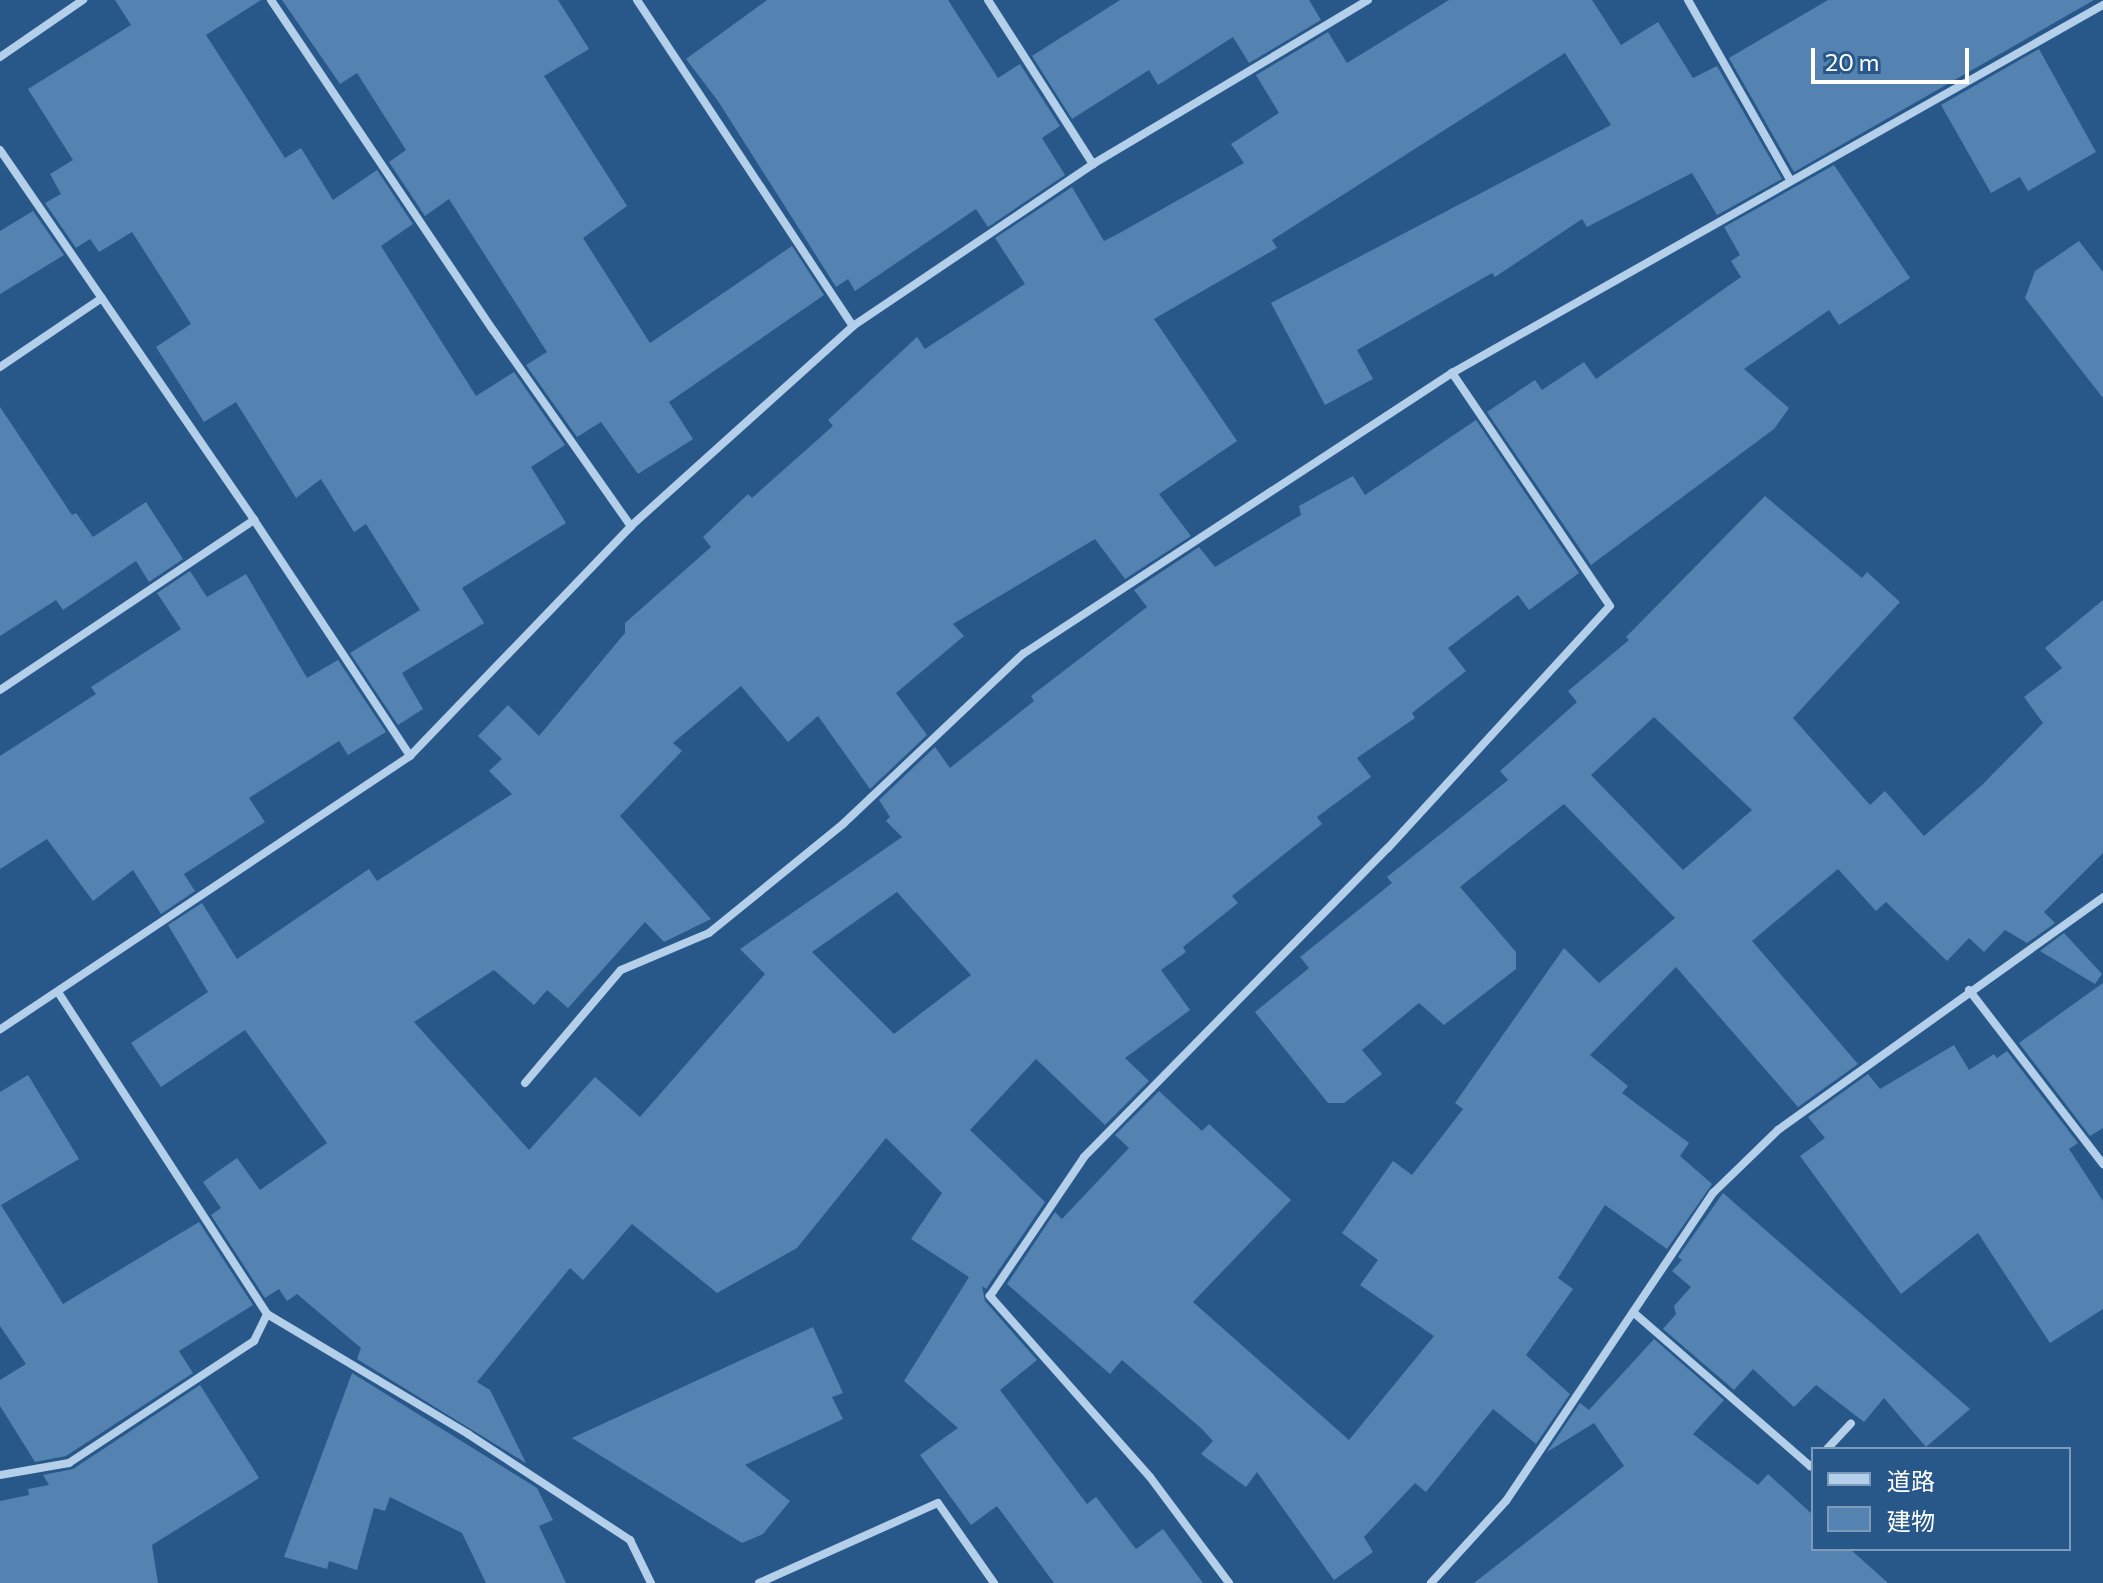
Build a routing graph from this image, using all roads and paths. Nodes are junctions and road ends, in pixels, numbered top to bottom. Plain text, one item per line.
1 (83, 0) edge
2 (271, 0) edge
3 (637, 0) edge
4 (988, 0) edge
5 (1346, 0) edge
6 (1368, 0) edge
7 (1688, 0) edge
8 (2103, 5) edge
9 (1352, 9) junction
10 (0, 57) edge
11 (0, 150) edge
12 (1093, 164) junction
13 (1791, 181) junction
14 (102, 298) junction
15 (853, 326) junction
16 (0, 367) edge
17 (1452, 373) junction
18 (254, 520) junction
19 (631, 526) junction
20 (0, 690) edge
21 (410, 756) junction
22 (2103, 897) edge
23 (1969, 990) junction
24 (58, 992) junction
25 (0, 1029) edge
26 (525, 1083) dead end
27 (2103, 1164) edge
28 (1633, 1312) junction
29 (267, 1314) junction
30 (1851, 1423) dead end
31 (1829, 1447) edge
32 (1811, 1465) edge
33 (0, 1475) edge
34 (651, 1583) edge
35 (759, 1583) edge
36 (994, 1583) edge
37 (1229, 1583) edge
38 (1431, 1583) edge

1 - 10 street
2 - 19 street
3 - 15 street
4 - 12 street
5 - 9 street
6 - 9 street
7 - 13 street
8 - 13 street
9 - 12 street
11 - 14 street
12 - 15 street
13 - 17 street
14 - 16 street
14 - 18 street
15 - 19 street
17 - 26 street
17 - 37 street
18 - 20 street
18 - 21 street
19 - 21 street
21 - 24 street
22 - 23 street
23 - 27 street
23 - 28 street
24 - 25 street
24 - 29 street
28 - 32 street
28 - 38 street
29 - 33 street
29 - 34 street
30 - 31 street
35 - 36 street

